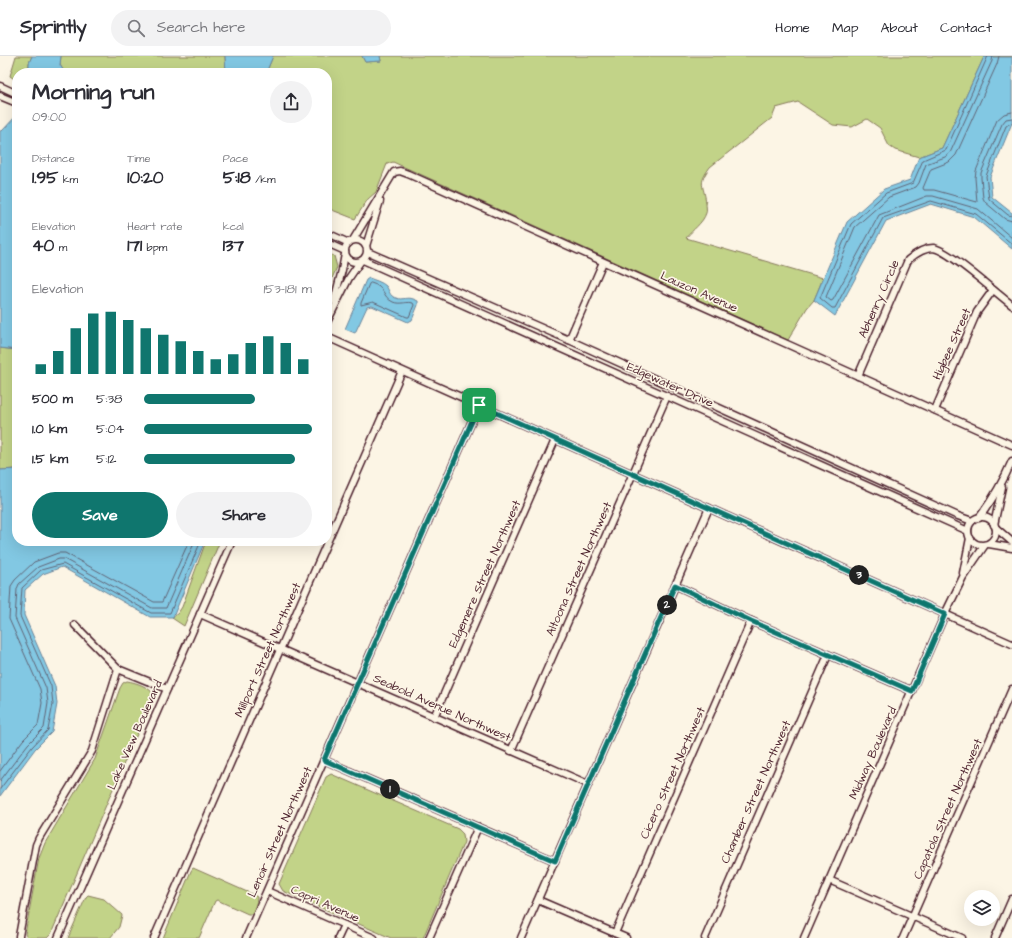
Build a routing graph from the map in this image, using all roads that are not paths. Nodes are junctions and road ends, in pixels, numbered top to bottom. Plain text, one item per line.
1 (0, 86) edge
2 (12, 92) edge
3 (0, 96) edge
4 (12, 101) edge
5 (384, 190) junction
6 (332, 235) edge
7 (351, 241) junction
8 (332, 246) edge
9 (367, 249) junction
10 (345, 252) junction
11 (362, 261) junction
12 (603, 262) junction
13 (993, 290) junction
14 (332, 305) edge
15 (1012, 305) edge
16 (332, 311) edge
17 (332, 339) edge
18 (569, 340) junction
19 (402, 371) junction
20 (858, 376) junction
21 (666, 396) junction
22 (479, 405) junction
23 (935, 410) junction
24 (556, 440) junction
25 (1012, 445) edge
26 (1012, 460) edge
27 (632, 474) junction
28 (1003, 481) junction
29 (709, 508) junction
30 (979, 518) junction
31 (972, 521) junction
32 (995, 526) junction
33 (332, 531) edge
34 (968, 531) junction
35 (970, 538) junction
36 (1012, 542) edge
37 (987, 544) junction
38 (230, 546) edge
39 (325, 546) edge
40 (1012, 548) edge
41 (963, 577) junction
42 (675, 585) junction
43 (200, 614) junction
44 (945, 614) junction
45 (751, 621) junction
46 (75, 625) dead end
47 (1012, 644) edge
48 (280, 650) junction
49 (828, 655) junction
50 (118, 669) junction
51 (357, 683) junction
52 (167, 689) junction
53 (1012, 689) edge
54 (912, 691) junction
55 (434, 717) junction
56 (511, 750) junction
57 (324, 760) junction
58 (588, 784) junction
59 (478, 828) junction
60 (555, 861) junction
61 (829, 880) junction
62 (266, 891) junction
63 (1012, 899) edge
64 (538, 900) junction
65 (913, 916) junction
66 (344, 925) junction
67 (615, 933) junction
68 (19, 938) edge
69 (58, 938) edge
70 (154, 938) edge
71 (246, 938) edge
72 (338, 938) edge
73 (374, 938) edge
74 (430, 938) edge
75 (521, 938) edge
76 (626, 938) edge
77 (704, 938) edge
78 (804, 938) edge
79 (903, 938) edge
80 (962, 938) edge
81 (995, 938) edge

1 - 2 street
3 - 4 street
5 - 7 street, Lauzon Avenue
5 - 9 street, Lauzon Avenue
5 - 12 street, Lauzon Avenue
6 - 7 street
7 - 9 street
7 - 10 street
8 - 10 street
9 - 11 street
9 - 18 street, Edgewater Drive
10 - 11 street
10 - 14 street
11 - 16 street
11 - 21 street, Edgewater Drive
12 - 18 street
12 - 20 street, Lauzon Avenue
13 - 15 street, Abhenry Circle
13 - 20 street, Abhenry Circle
13 - 23 street, Higbee Street
17 - 19 street
18 - 31 street, Edgewater Drive
19 - 22 street
19 - 33 street, Millport Street Northwest
20 - 23 street, Lauzon Avenue
21 - 27 street, Altoona Street Northwest
21 - 34 street, Edgewater Drive
22 - 24 street
22 - 51 street, Lenoir Street Northwest
23 - 25 street, Lauzon Avenue
24 - 27 street
24 - 55 street, Edgemere Street Northwest
26 - 28 street
27 - 29 street
27 - 56 street, Altoona Street Northwest
28 - 30 street
28 - 32 street
29 - 42 street
29 - 44 street
30 - 31 street
30 - 32 street
31 - 34 street
32 - 36 street
32 - 37 street
34 - 35 street
35 - 37 street
35 - 41 street, Midway Boulevard
37 - 40 street
37 - 41 street, Midway Boulevard
38 - 43 street, Lake View Boulevard
39 - 48 street, Millport Street Northwest
41 - 44 street, Midway Boulevard
42 - 45 street
42 - 58 street
43 - 48 street, Seabold Avenue Northwest
43 - 52 street, Lake View Boulevard
44 - 47 street
44 - 54 street, Midway Boulevard
45 - 49 street
45 - 67 street, Cicero Street Northwest
46 - 50 street
48 - 51 street, Seabold Avenue Northwest
48 - 70 street, Millport Street Northwest
49 - 54 street
49 - 77 street, Chamber Street Northwest
50 - 52 street
50 - 68 street
51 - 55 street, Seabold Avenue Northwest
51 - 57 street, Lenoir Street Northwest
52 - 69 street, Lake View Boulevard
53 - 65 street, Capatola Street Northwest
54 - 61 street, Midway Boulevard
55 - 56 street, Seabold Avenue Northwest
56 - 58 street, Seabold Avenue Northwest
57 - 59 street
57 - 62 street, Lenoir Street Northwest
58 - 60 street
59 - 60 street
59 - 74 street
60 - 64 street
61 - 65 street
61 - 78 street, Midway Boulevard
62 - 66 street, Capri Avenue
62 - 71 street, Lenoir Street Northwest
63 - 81 street
64 - 67 street
64 - 75 street
65 - 79 street, Capatola Street Northwest
65 - 80 street
66 - 72 street
66 - 73 street, Capri Avenue
67 - 76 street

